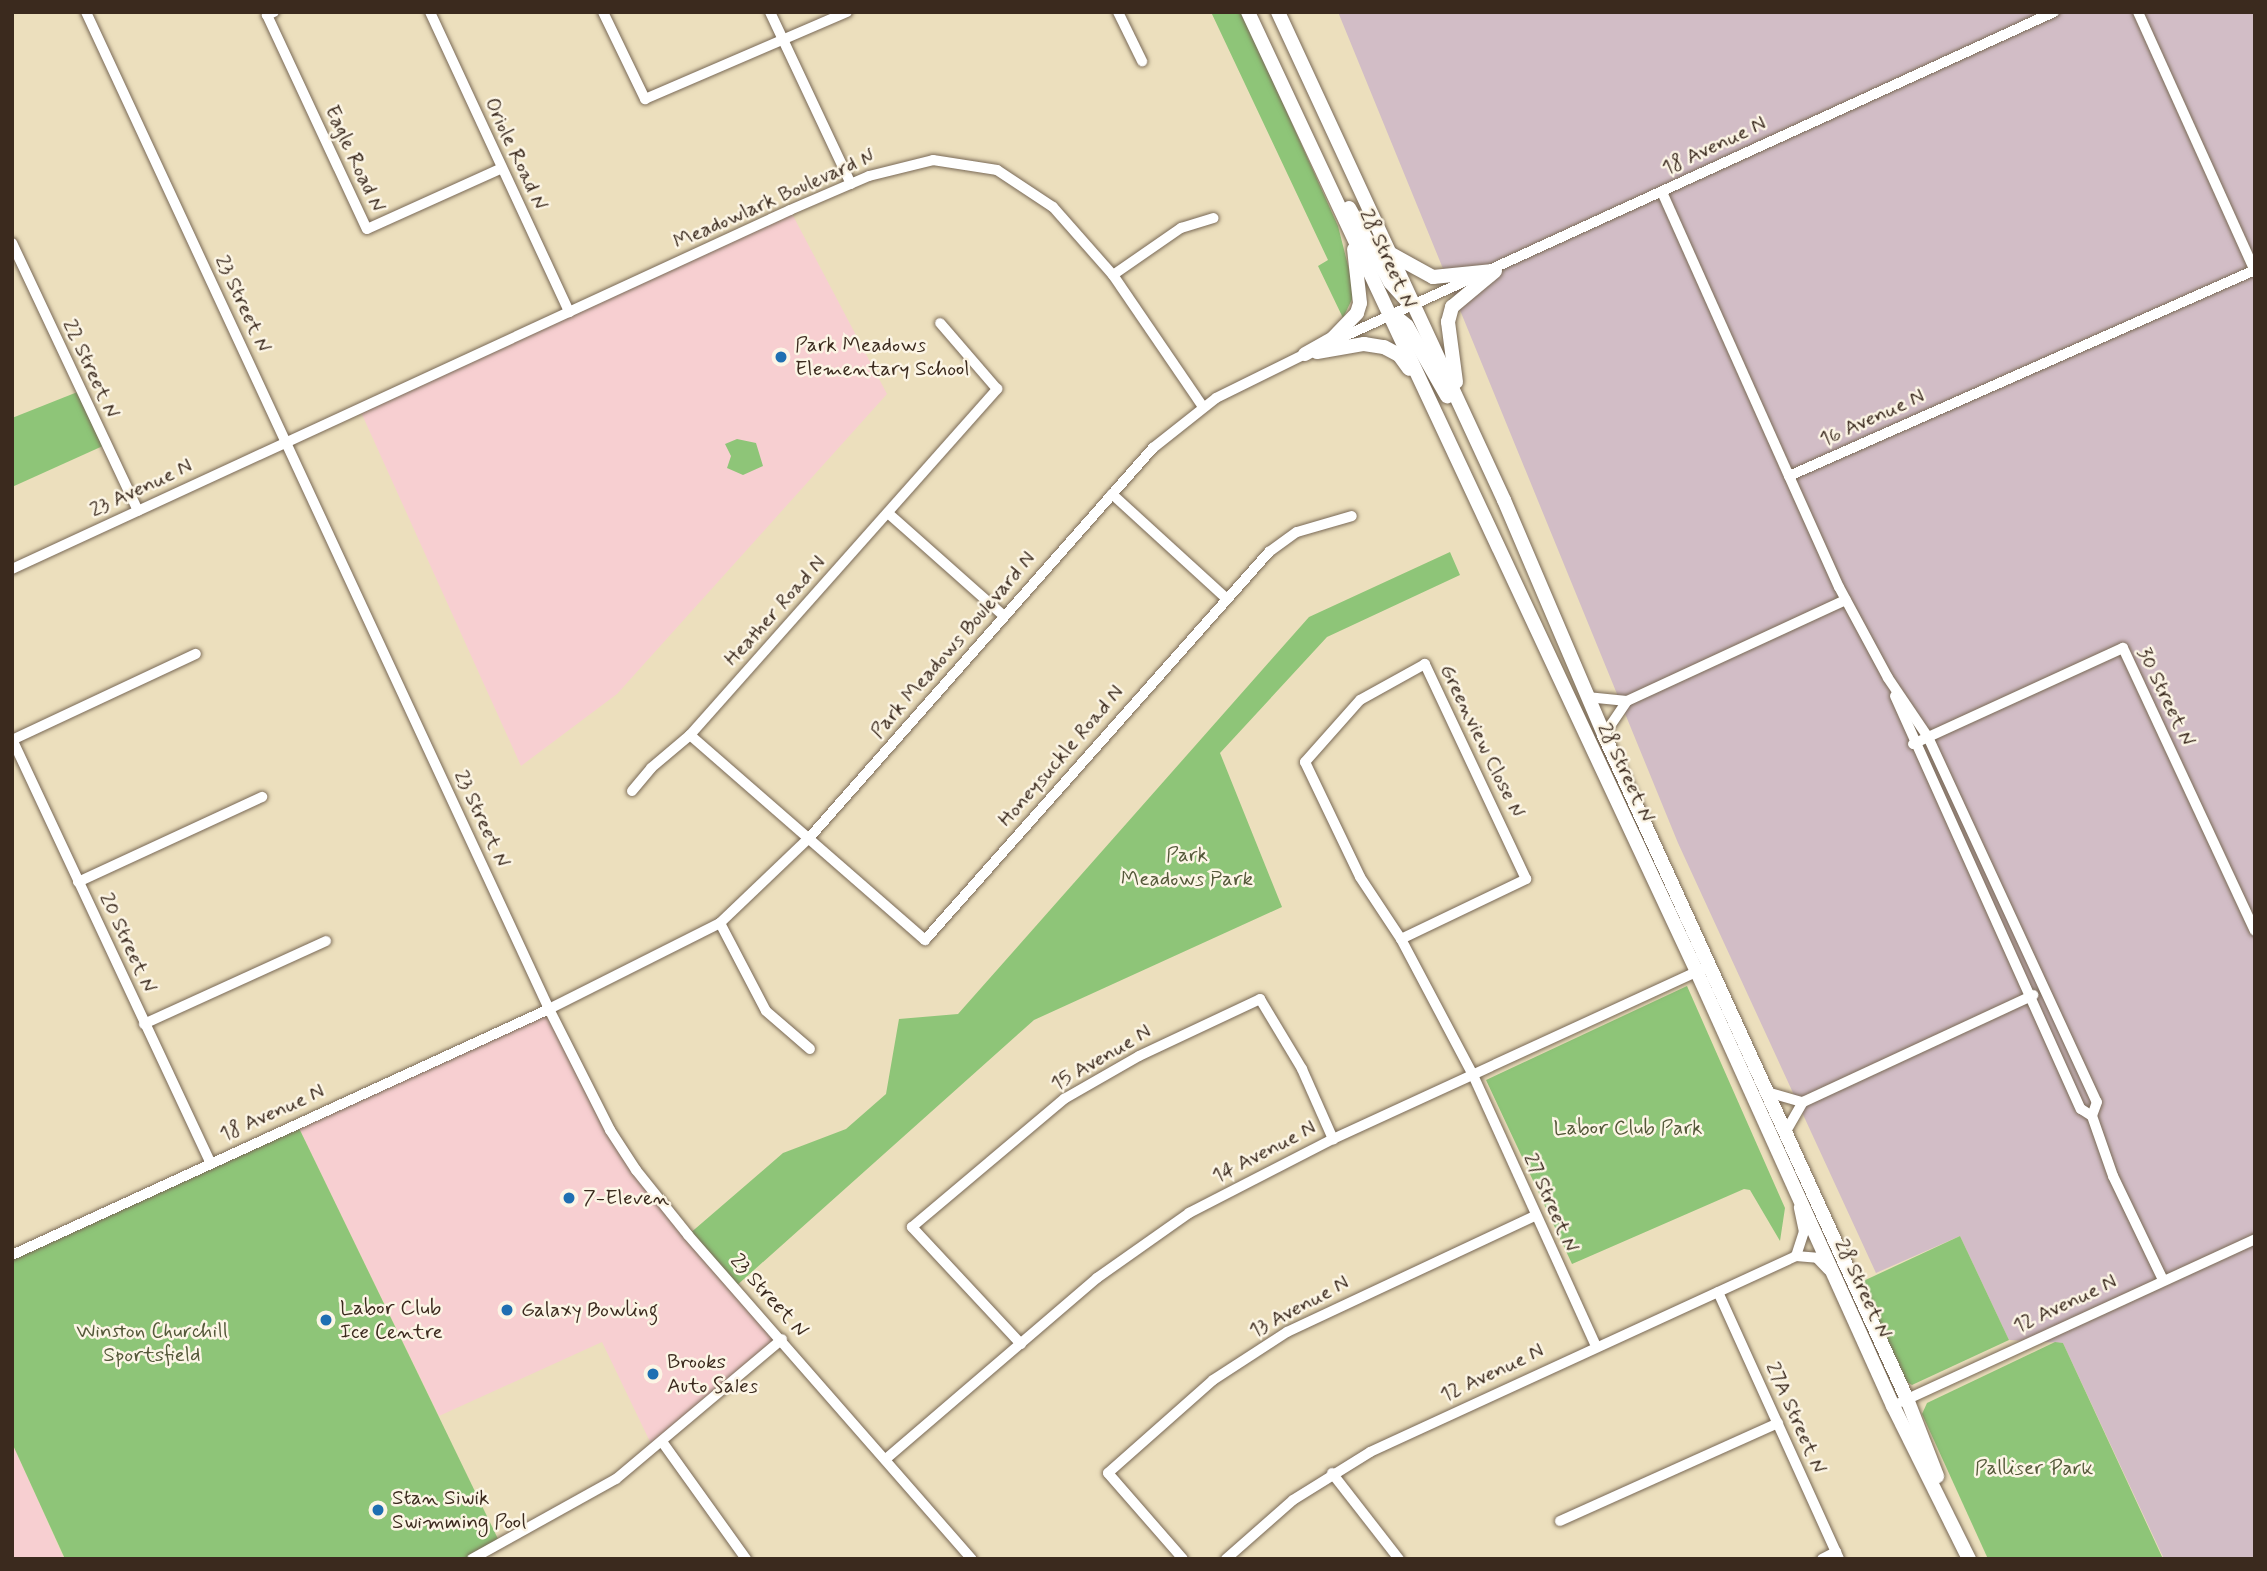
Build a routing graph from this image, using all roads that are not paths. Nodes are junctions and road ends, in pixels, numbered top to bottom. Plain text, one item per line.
1 (86, 12) edge
2 (274, 12) edge
3 (430, 12) edge
4 (603, 12) edge
5 (771, 12) edge
6 (847, 12) edge
7 (1118, 12) edge
8 (1248, 12) edge
9 (1278, 12) edge
10 (2053, 12) edge
11 (2138, 12) edge
12 (783, 39) junction
13 (1142, 61) dead end
14 (1308, 142) junction
15 (502, 168) junction
16 (851, 184) junction
17 (1661, 192) junction
18 (1214, 218) dead end
19 (1350, 229) junction
20 (12, 243) edge
21 (1390, 253) junction
22 (2255, 270) edge
23 (1495, 271) junction
24 (1114, 275) junction
25 (1414, 307) junction
26 (569, 312) junction
27 (1391, 315) junction
28 (940, 323) dead end
29 (1305, 354) junction
30 (1430, 399) junction
31 (1203, 407) junction
32 (1461, 407) junction
33 (287, 443) junction
34 (1789, 476) junction
35 (1112, 494) junction
36 (1504, 500) junction
37 (138, 511) junction
38 (888, 513) junction
39 (1352, 516) dead end
40 (12, 569) edge
41 (1226, 598) junction
42 (1846, 600) junction
43 (1004, 616) junction
44 (196, 654) dead end
45 (1888, 678) junction
46 (1587, 697) junction
47 (1627, 701) junction
48 (690, 735) junction
49 (1604, 735) junction
50 (1928, 737) junction
51 (12, 740) edge
52 (1913, 744) junction
53 (632, 791) dead end
54 (262, 797) dead end
55 (810, 837) junction
56 (78, 882) junction
57 (720, 923) junction
58 (2255, 931) edge
59 (1401, 939) junction
60 (326, 941) dead end
61 (1710, 964) junction
62 (1697, 972) junction
63 (2045, 990) junction
64 (2029, 997) junction
65 (549, 1009) junction
66 (144, 1024) junction
67 (810, 1049) dead end
68 (1473, 1075) junction
69 (1767, 1093) junction
70 (1804, 1102) junction
71 (2092, 1116) junction
72 (1785, 1133) junction
73 (1334, 1139) junction
74 (210, 1162) junction
75 (1798, 1200) junction
76 (1535, 1216) junction
77 (2255, 1239) edge
78 (12, 1255) edge
79 (1796, 1256) junction
80 (1835, 1278) junction
81 (2163, 1280) junction
82 (1718, 1292) junction
83 (782, 1339) junction
84 (1021, 1344) junction
85 (1595, 1346) junction
86 (1908, 1399) junction
87 (1892, 1406) junction
88 (1778, 1423) junction
89 (663, 1443) junction
90 (887, 1458) junction
91 (1332, 1473) junction
92 (1560, 1521) dead end
93 (492, 1554) edge
94 (1837, 1556) edge
95 (1968, 1556) edge
96 (472, 1559) edge
97 (746, 1559) edge
98 (972, 1559) edge
99 (1183, 1559) edge
100 (1226, 1559) edge
101 (1399, 1559) edge
102 (1822, 1559) edge

1 - 33 street, 23 Street N
2 - 15 street, Eagle Road N
3 - 15 street, Oriole Road N
4 - 12 street
5 - 12 street
6 - 12 street
7 - 13 street
8 - 14 main road, 28 Street N
9 - 21 main road, 28 Street N
10 - 17 street, 18 Avenue N
11 - 22 street
12 - 16 street
14 - 19 main road, 28 Street N
14 - 25 main road
15 - 26 street, Oriole Road N
16 - 24 street, Meadowlark Boulevard N
16 - 26 street, Meadowlark Boulevard N
17 - 23 street, 18 Avenue N
17 - 34 street
18 - 24 street
19 - 27 main road, 28 Street N
19 - 29 main road
20 - 37 street, 22 Street N
21 - 23 main road
21 - 25 main road, 28 Street N
22 - 34 street, 16 Avenue N
23 - 25 street, 18 Avenue N
23 - 32 main road
24 - 31 street, Meadowlark Boulevard N
25 - 27 street, 18 Avenue N
25 - 32 main road, 28 Street N
26 - 33 street, Meadowlark Boulevard N
27 - 29 street, Park Meadows Boulevard N
27 - 30 main road, 28 Street N
27 - 36 main road
28 - 38 street, Heather Road N
29 - 30 main road
29 - 31 street, Park Meadows Boulevard N
30 - 62 main road, 28 Street N
31 - 35 street, Park Meadows Boulevard N
32 - 36 main road, 28 Street N
33 - 37 street, 23 Avenue N
33 - 65 street, 23 Street N
34 - 42 street
35 - 41 street
35 - 43 street, Park Meadows Boulevard N
36 - 46 main road, 28 Street N
37 - 40 street, 23 Avenue N
38 - 43 street
38 - 48 street, Heather Road N
39 - 41 street, Honeysuckle Road N
41 - 55 street, Honeysuckle Road N
42 - 45 street
42 - 47 street
43 - 55 street, Park Meadows Boulevard N
44 - 51 street
45 - 50 street
45 - 52 street
46 - 47 street
46 - 49 main road, 28 Street N
47 - 49 street
48 - 53 street, Heather Road N
48 - 55 street
49 - 61 main road, 28 Street N
50 - 52 street, 30 Street N
50 - 58 street, 30 Street N
50 - 63 street
51 - 56 street, 20 Street N
52 - 64 street
54 - 56 street
55 - 57 street, Park Meadows Boulevard N
56 - 66 street, 20 Street N
57 - 65 street, Park Meadows Boulevard N
57 - 67 street
59 - 59 street, Greenview Close N
59 - 68 street, Greenview Close N
60 - 66 street
61 - 62 street, 14 Avenue N
61 - 69 main road, 28 Street N
62 - 68 street, 14 Avenue N
62 - 75 main road, 28 Street N
63 - 64 street
63 - 71 street
64 - 70 street
64 - 71 street
65 - 74 street, 18 Avenue N
65 - 83 street, 23 Street N
66 - 74 street, 20 Street N
68 - 73 street, 14 Avenue N
68 - 76 street, 27 Street N
69 - 70 street
69 - 72 main road, 28 Street N
70 - 72 street
71 - 81 street
72 - 86 main road, 28 Street N
73 - 84 street, 14 Avenue N
73 - 84 street, 15 Avenue N
74 - 78 street, 18 Avenue N
75 - 79 street
75 - 80 main road, 28 Street N
76 - 85 street, 27 Street N
76 - 99 street, 13 Avenue N
77 - 81 street, 12 Avenue N
79 - 80 street
79 - 82 street, 12 Avenue N
80 - 87 main road, 28 Street N
81 - 86 street, 12 Avenue N
82 - 85 street, 12 Avenue N
82 - 88 street, 27A Street N
83 - 89 street
83 - 90 street, 23 Street N
84 - 90 street, 14 Avenue N
85 - 91 street, 12 Avenue N
86 - 87 street, 12 Avenue N
86 - 95 main road, 28 Street N
87 - 95 main road, 28 Street N
88 - 92 street
88 - 94 street, 27A Street N
89 - 93 street
89 - 97 street
90 - 98 street, 23 Street N
91 - 100 street, 12 Avenue N
91 - 101 street
93 - 96 street
94 - 102 street

